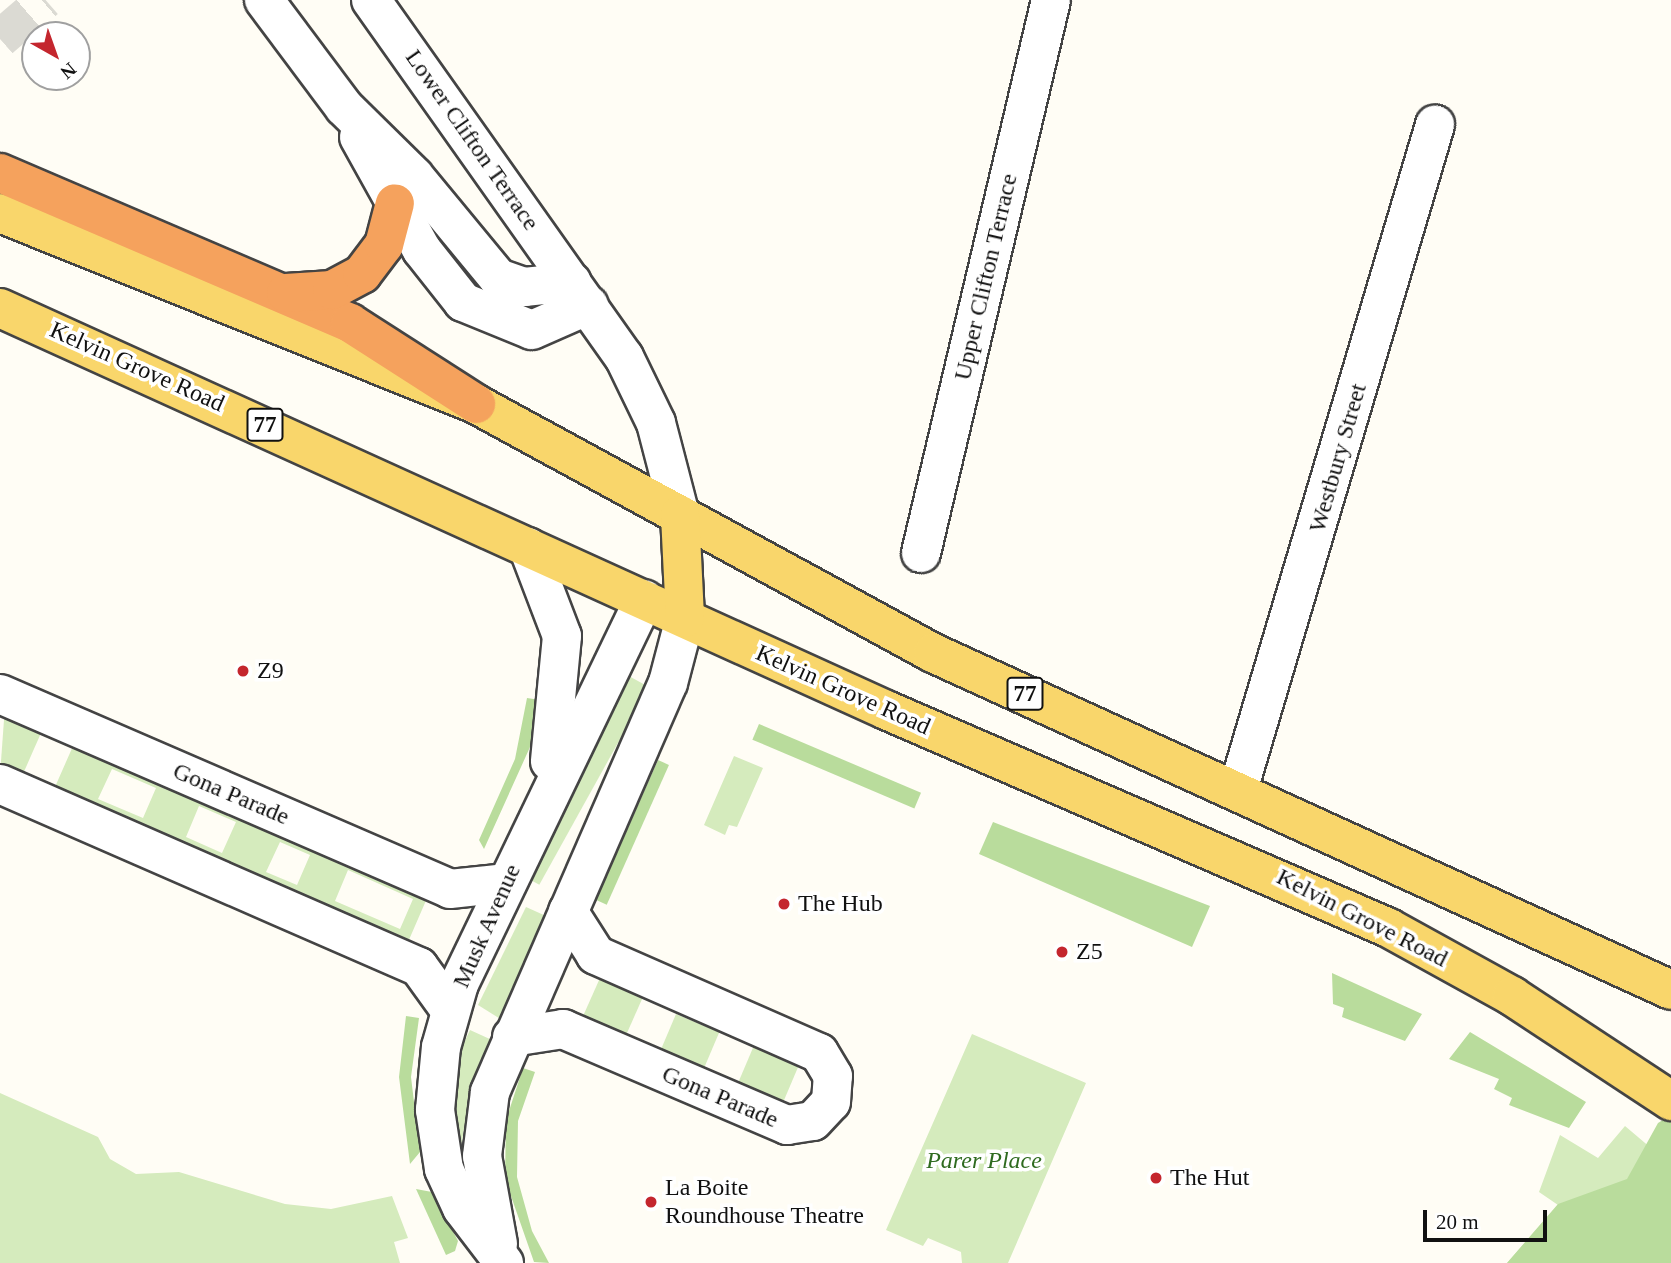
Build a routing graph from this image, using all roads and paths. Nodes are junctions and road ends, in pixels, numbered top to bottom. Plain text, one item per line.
1 (264, 0) edge
2 (371, 0) edge
3 (1051, 0) edge
4 (344, 107) junction
5 (1435, 125) dead end
6 (0, 173) edge
7 (395, 204) junction
8 (0, 213) edge
9 (284, 293) junction
10 (580, 294) junction
11 (0, 308) edge
12 (476, 404) junction
13 (680, 514) junction
14 (528, 547) junction
15 (921, 553) dead end
16 (644, 599) junction
17 (685, 618) junction
18 (0, 694) edge
19 (0, 785) edge
20 (1238, 790) junction
21 (538, 814) junction
22 (505, 883) junction
23 (568, 911) junction
24 (1671, 990) edge
25 (450, 1010) junction
26 (512, 1037) junction
27 (1671, 1101) edge
28 (503, 1261) edge

1 - 4 street
2 - 10 street, Lower Clifton Terrace
3 - 15 street, Upper Clifton Terrace
4 - 7 street
4 - 10 street
5 - 20 street, Westbury Street
6 - 9 highway
7 - 9 highway
7 - 10 street
8 - 12 main road, 77
9 - 12 highway
10 - 13 street, Lower Clifton Terrace
11 - 14 main road, Kelvin Grove Road / 77
12 - 13 main road, 77
13 - 16 main road
13 - 17 main road
13 - 20 main road, 77
14 - 16 main road, Kelvin Grove Road / 77
14 - 21 street
16 - 17 main road, Kelvin Grove Road / 77
16 - 21 street, Musk Avenue
17 - 23 street, Musk Avenue
17 - 27 main road, Kelvin Grove Road / 77
18 - 22 street, Gona Parade
19 - 25 street
20 - 24 main road, 77
21 - 22 street, Musk Avenue
22 - 25 street, Musk Avenue
23 - 26 street, Musk Avenue
23 - 26 street, Gona Parade
25 - 28 street, Musk Avenue
26 - 28 street, Musk Avenue

